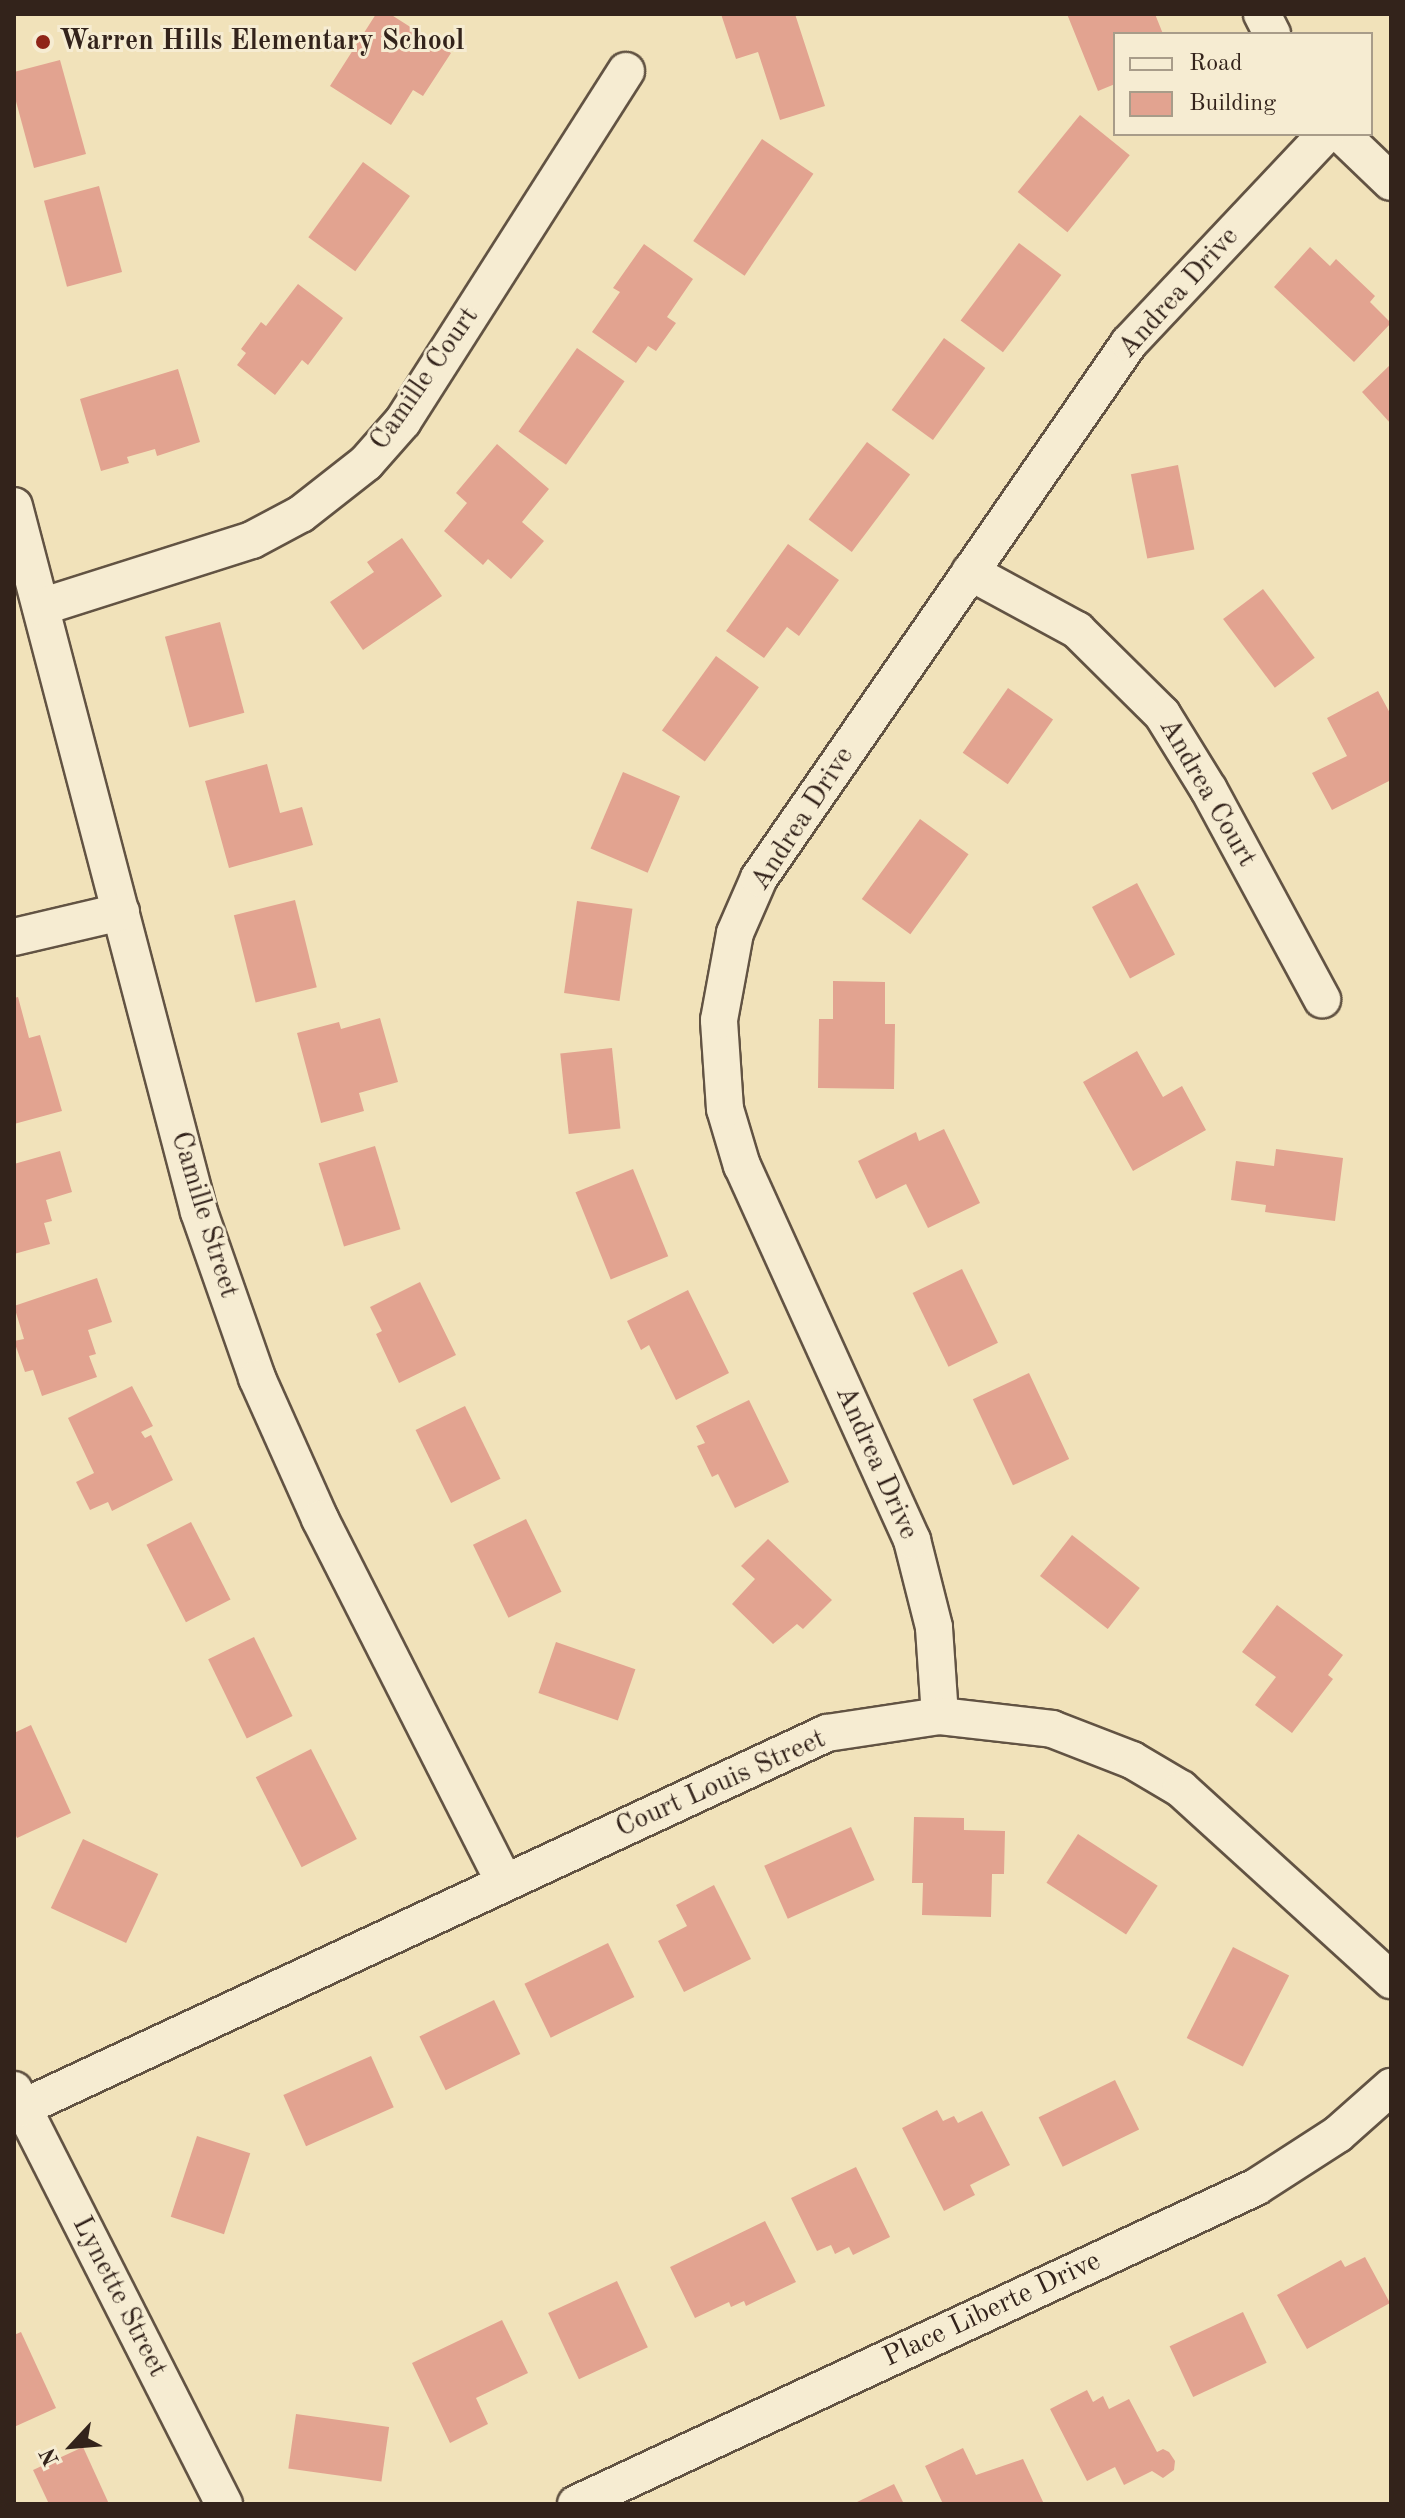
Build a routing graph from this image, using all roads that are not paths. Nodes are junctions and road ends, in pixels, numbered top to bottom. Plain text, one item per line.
1 (1262, 14) edge
2 (1271, 32) edge
3 (626, 71) dead end
4 (1324, 136) edge
5 (1343, 136) edge
6 (1391, 182) edge
7 (14, 506) edge
8 (970, 572) junction
9 (41, 607) junction
10 (121, 912) junction
11 (14, 937) edge
12 (1322, 999) dead end
13 (940, 1716) junction
14 (504, 1882) junction
15 (1391, 1980) edge
16 (1391, 2087) edge
17 (18, 2099) edge
18 (224, 2504) edge
19 (576, 2504) edge

1 - 2 street
3 - 9 street, Camille Court
4 - 8 street, Andrea Drive
5 - 6 street
7 - 9 street, Camille Street
8 - 12 street, Andrea Court
8 - 13 street, Andrea Drive
9 - 10 street, Camille Street
10 - 11 street
10 - 14 street, Camille Street
13 - 14 street, Court Louis Street
13 - 15 street, Court Louis Street
14 - 17 street, Court Louis Street
16 - 19 street, Place Liberte Drive
17 - 18 street, Lynette Street

